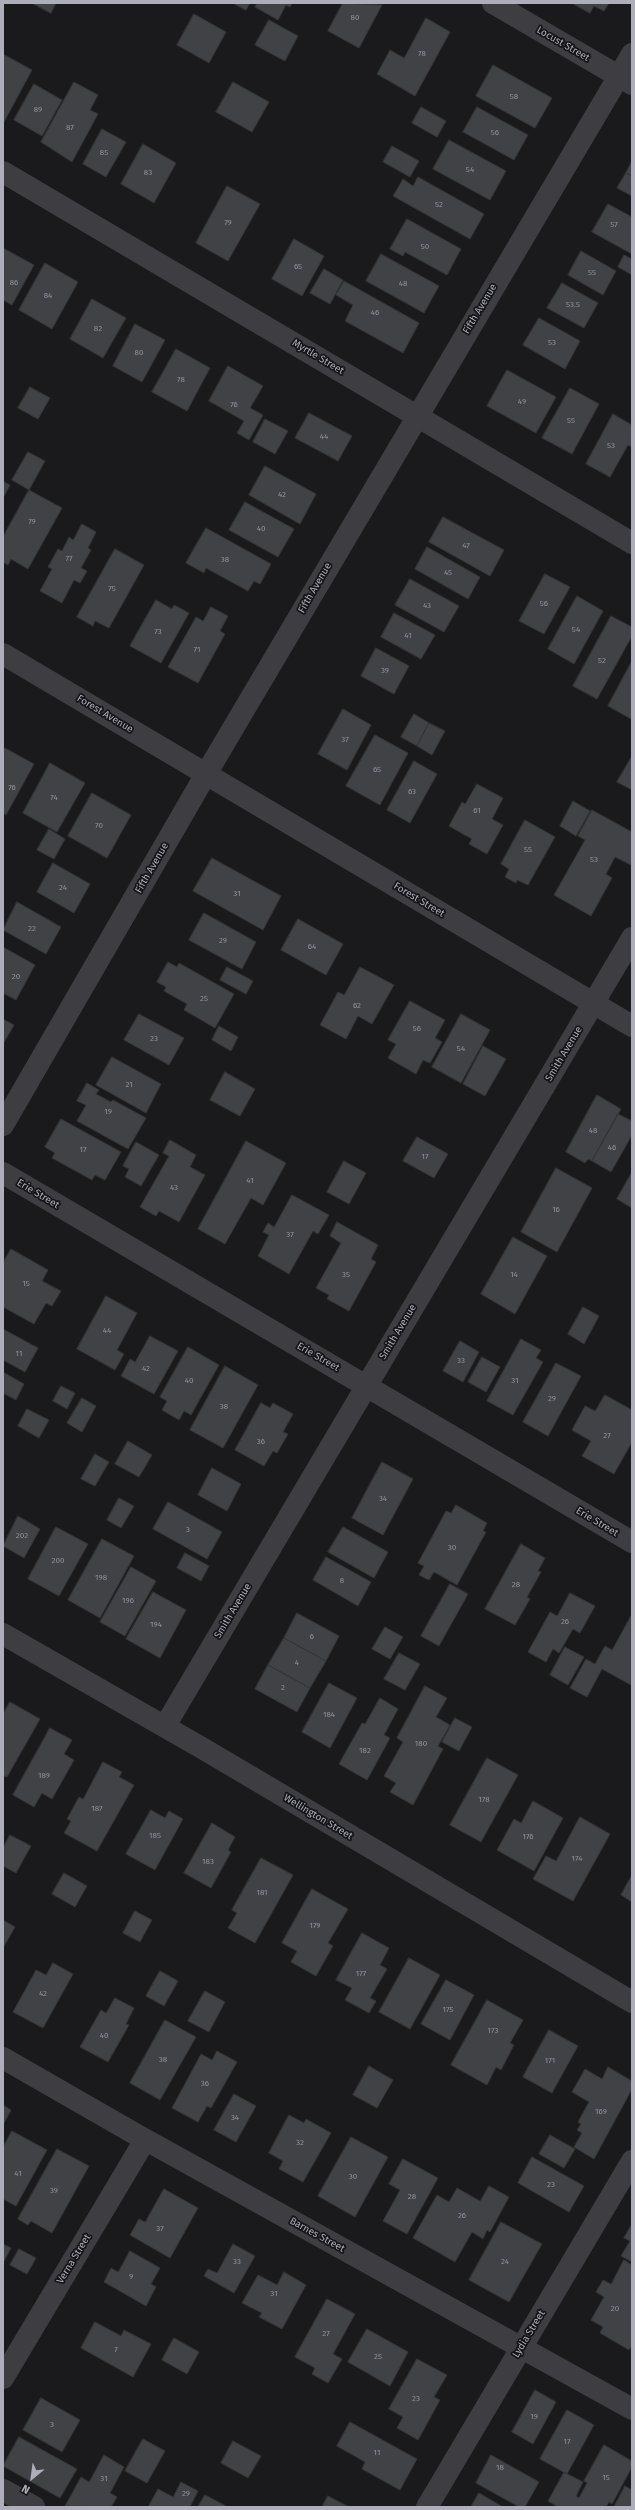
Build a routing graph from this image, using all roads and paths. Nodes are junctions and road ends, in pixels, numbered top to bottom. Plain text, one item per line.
1 (493, 3) edge
2 (632, 54) edge
3 (625, 80) edge
4 (3, 172) edge
5 (417, 416) junction
6 (632, 543) edge
7 (3, 654) edge
8 (206, 774) junction
9 (632, 938) edge
10 (593, 1004) junction
11 (632, 1026) edge
12 (3, 1125) edge
13 (3, 1173) edge
14 (367, 1385) junction
15 (632, 1542) edge
16 (3, 1634) edge
17 (165, 1726) junction
18 (632, 2002) edge
19 (3, 2058) edge
20 (145, 2140) junction
21 (632, 2161) edge
22 (521, 2346) junction
23 (3, 2378) edge
24 (632, 2409) edge
25 (3, 2490) edge
26 (34, 2507) edge
27 (427, 2507) edge

1 - 3 street, Locust Street
2 - 3 street, Fifth Avenue
3 - 5 street, Fifth Avenue
4 - 5 street, Myrtle Street
5 - 6 street, Myrtle Street
5 - 8 street, Fifth Avenue
7 - 8 street, Forest Avenue
8 - 10 street, Forest Street
8 - 12 street, Fifth Avenue
9 - 10 street, Smith Avenue
10 - 11 street, Forest Street
10 - 14 street, Smith Avenue
13 - 14 street, Erie Street
14 - 15 street, Erie Street
14 - 17 street, Smith Avenue
16 - 17 street, Wellington Street
17 - 18 street, Wellington Street
19 - 20 street, Barnes Street
20 - 22 street, Barnes Street
20 - 23 street, Verna Street
21 - 22 street, Lydia Street
22 - 24 street, Barnes Street
22 - 27 street, Lydia Street
25 - 26 street

